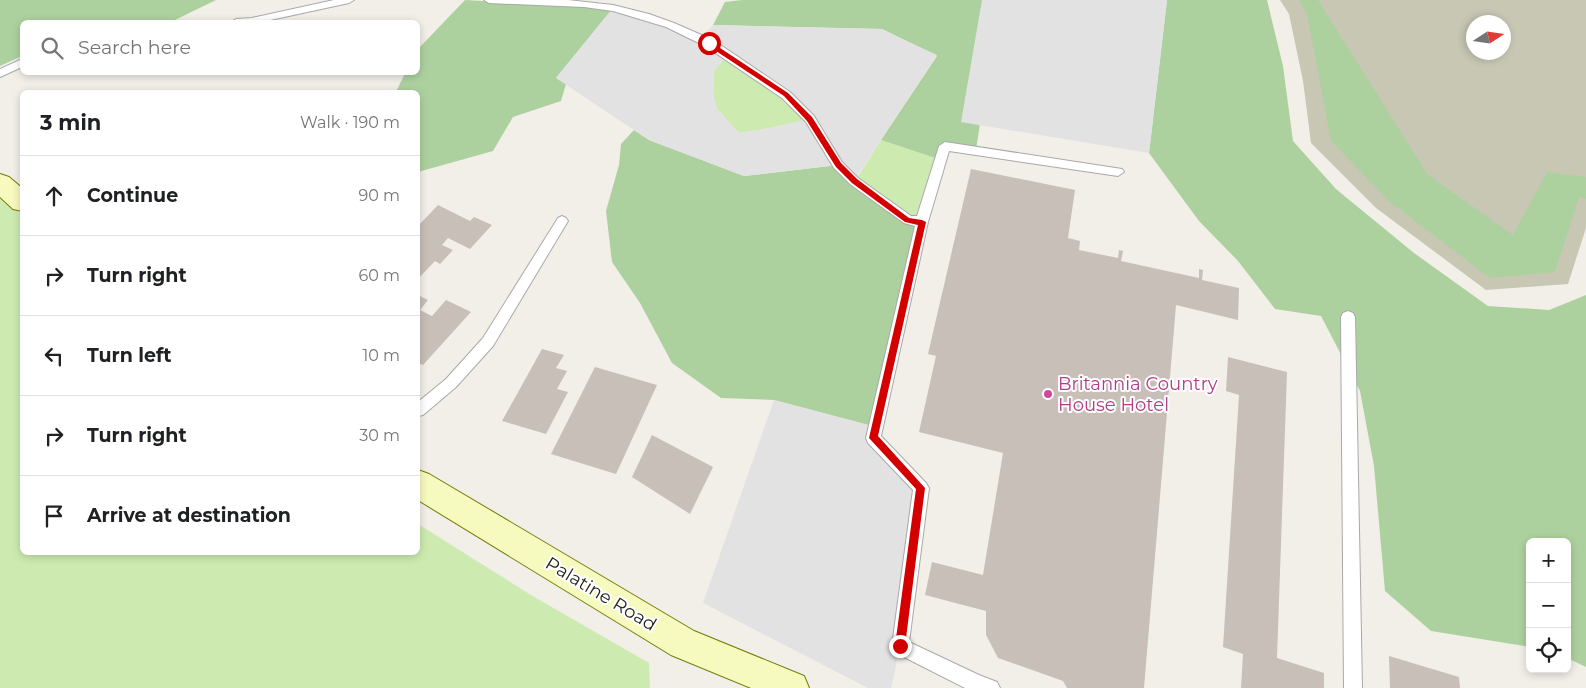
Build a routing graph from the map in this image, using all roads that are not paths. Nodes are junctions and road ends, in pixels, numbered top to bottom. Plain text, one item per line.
1 (349, 0) edge
2 (490, 0) edge
3 (257, 20) edge
4 (20, 64) edge
5 (0, 73) edge
6 (1118, 172) dead end
7 (1, 186) edge
8 (20, 200) edge
9 (562, 221) dead end
10 (922, 222) junction
11 (1348, 317) dead end
12 (420, 408) edge
13 (420, 485) edge
14 (980, 686) edge
15 (792, 688) edge
16 (1353, 688) edge

1 - 3 lane
2 - 10 lane
4 - 5 lane
6 - 10 lane
7 - 8 main road
9 - 12 lane
10 - 14 lane
11 - 16 lane
13 - 15 main road, Palatine Road

